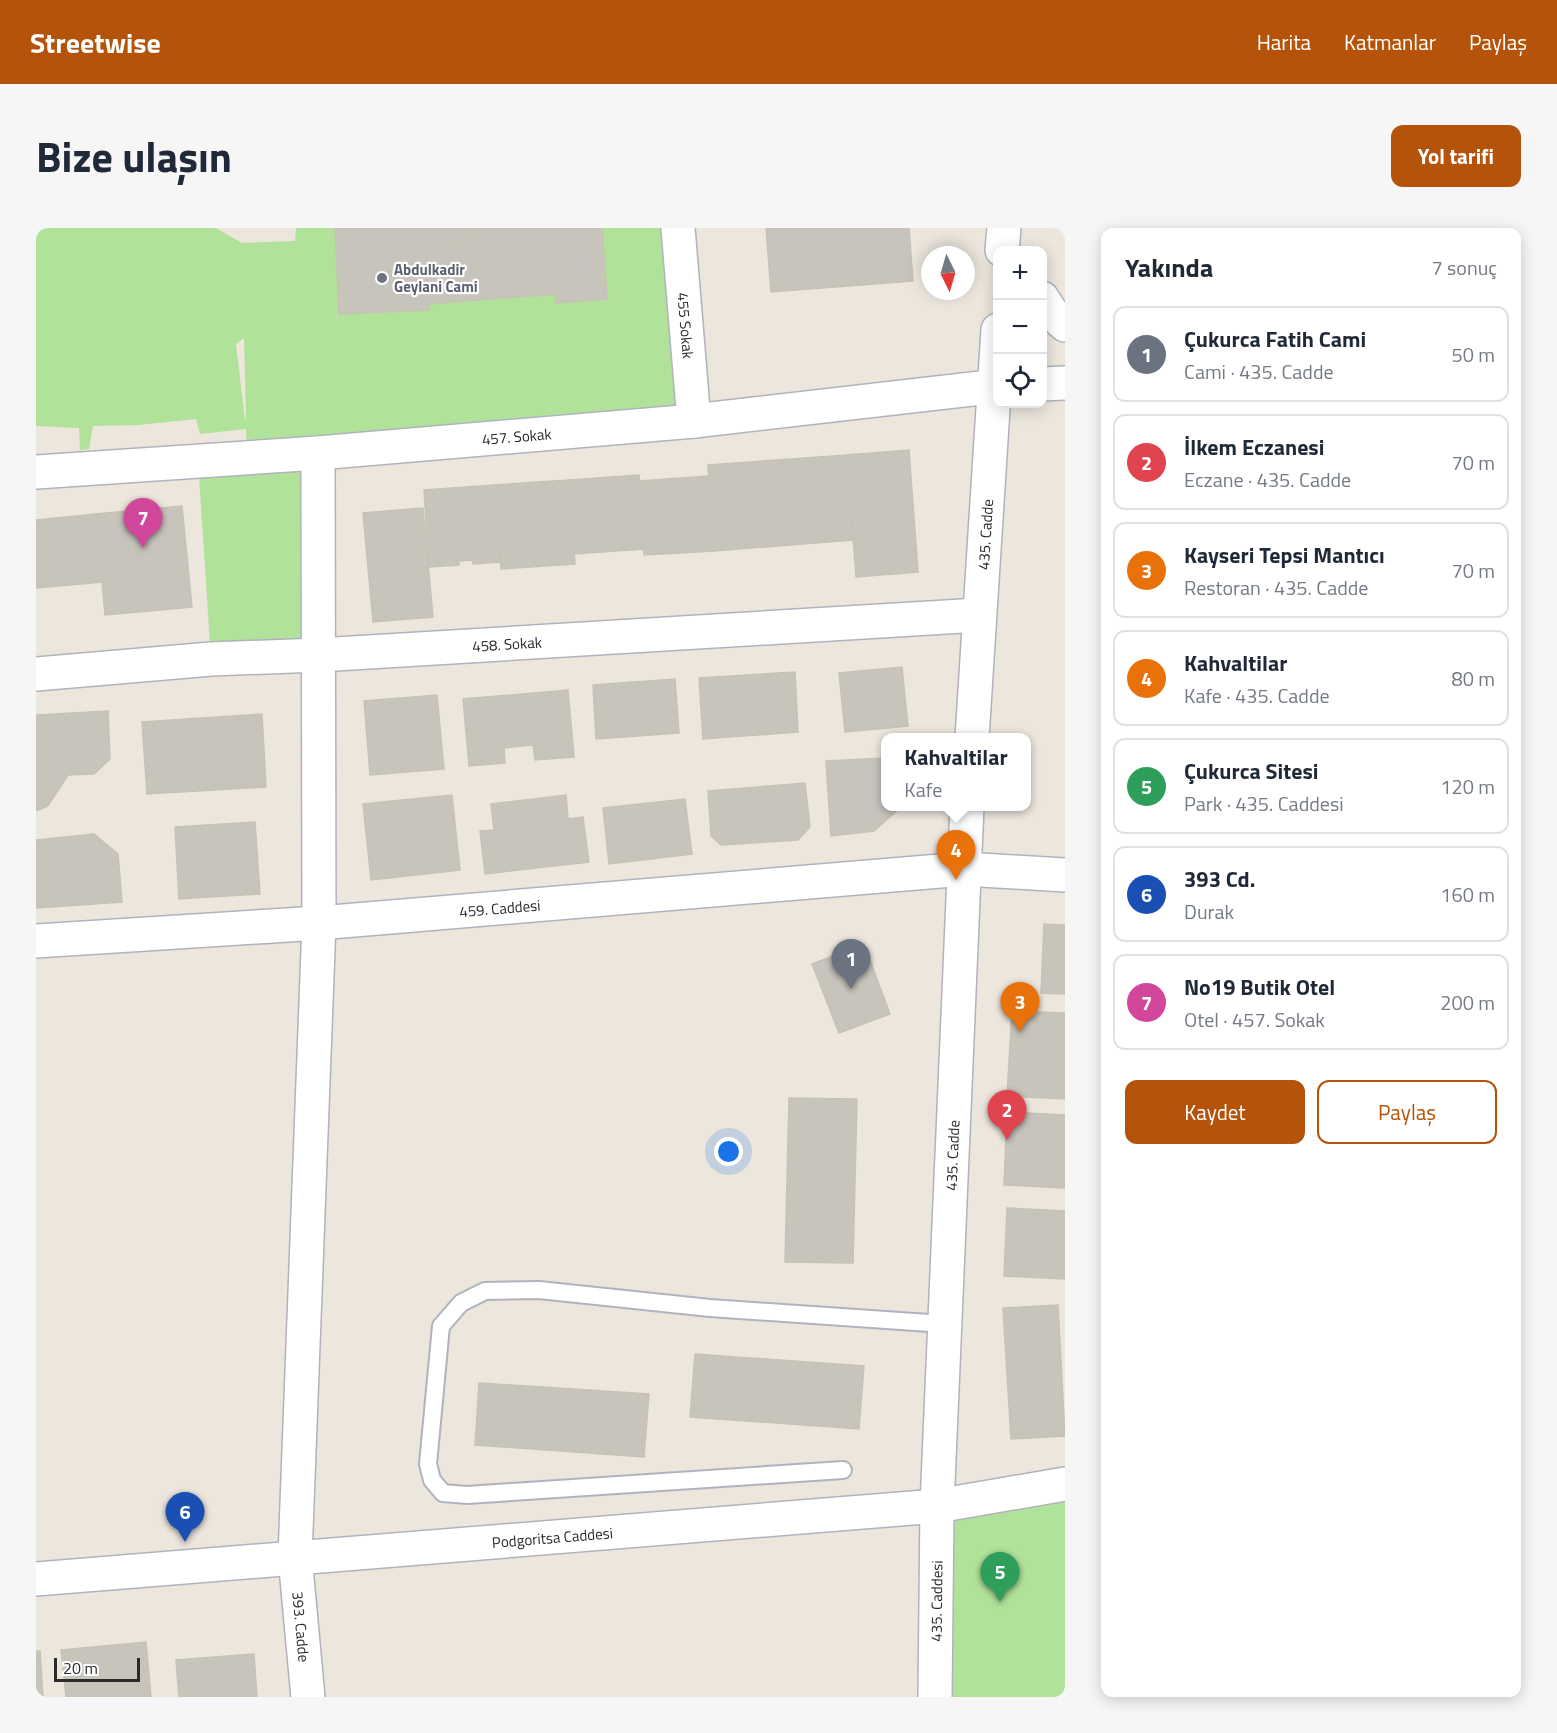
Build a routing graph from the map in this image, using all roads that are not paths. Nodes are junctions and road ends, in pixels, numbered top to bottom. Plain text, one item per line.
1 (678, 228) edge
2 (1004, 228) edge
3 (1011, 228) edge
4 (1002, 246) edge
5 (1018, 246) edge
6 (1043, 300) edge
7 (1065, 325) edge
8 (1065, 383) edge
9 (1047, 384) edge
10 (993, 386) edge
11 (994, 408) edge
12 (694, 421) junction
13 (318, 453) junction
14 (36, 472) edge
15 (979, 615) junction
16 (319, 655) junction
17 (36, 674) edge
18 (972, 733) edge
19 (967, 811) edge
20 (964, 869) junction
21 (1065, 875) edge
22 (319, 923) junction
23 (36, 941) edge
24 (944, 1324) junction
25 (843, 1470) dead end
26 (1065, 1484) edge
27 (937, 1506) junction
28 (295, 1557) junction
29 (36, 1579) edge
30 (308, 1697) edge
31 (935, 1697) edge

1 - 12 street, 455 Sokak
2 - 4 street
3 - 5 street
6 - 7 street
8 - 9 street
10 - 12 street, 457. Sokak
11 - 15 street, 435. Cadde
12 - 13 street, 457. Sokak
13 - 14 street, 457. Sokak
13 - 16 street, 393. Cadde
15 - 16 street, 458. Sokak
15 - 18 street, 435. Cadde
16 - 17 street, 458. Sokak
16 - 22 street, 393. Cadde
19 - 20 street, 435. Cadde
20 - 21 street, 459. Caddesi
20 - 22 street, 459. Caddesi
20 - 24 street, 435. Cadde
22 - 23 street, 459. Caddesi
22 - 28 street, 393. Cadde
24 - 25 lane
24 - 27 street, 435. Cadde
26 - 27 street, Podgoritsa Caddesi
27 - 28 street, Podgoritsa Caddesi
27 - 31 street, 435. Caddesi
28 - 29 street, Podgoritsa Caddesi
28 - 30 street, 393. Cadde

